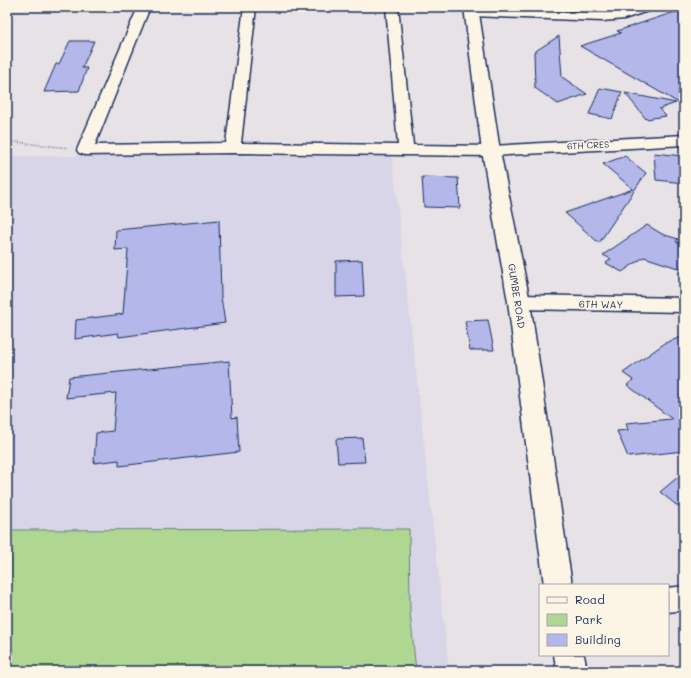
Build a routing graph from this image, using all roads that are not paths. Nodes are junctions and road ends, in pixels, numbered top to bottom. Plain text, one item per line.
1 (144, 7) edge
2 (250, 7) edge
3 (392, 7) edge
4 (646, 7) edge
5 (472, 10) edge
6 (684, 140) edge
7 (232, 148) junction
8 (406, 150) junction
9 (491, 151) junction
10 (519, 302) junction
11 (684, 305) edge
12 (558, 584) edge
13 (684, 598) edge
14 (669, 600) edge
15 (570, 656) edge
16 (572, 671) edge

1 - 7 street, 6TH CRES
2 - 7 street
3 - 8 street
4 - 5 street
5 - 9 street, GUMBE ROAD
6 - 9 street, 6TH CRES
7 - 8 street, 6TH CRES
8 - 9 street, 6TH CRES
9 - 10 street, GUMBE ROAD
10 - 11 street, 6TH WAY
10 - 12 street, GUMBE ROAD
13 - 14 street
15 - 16 street

